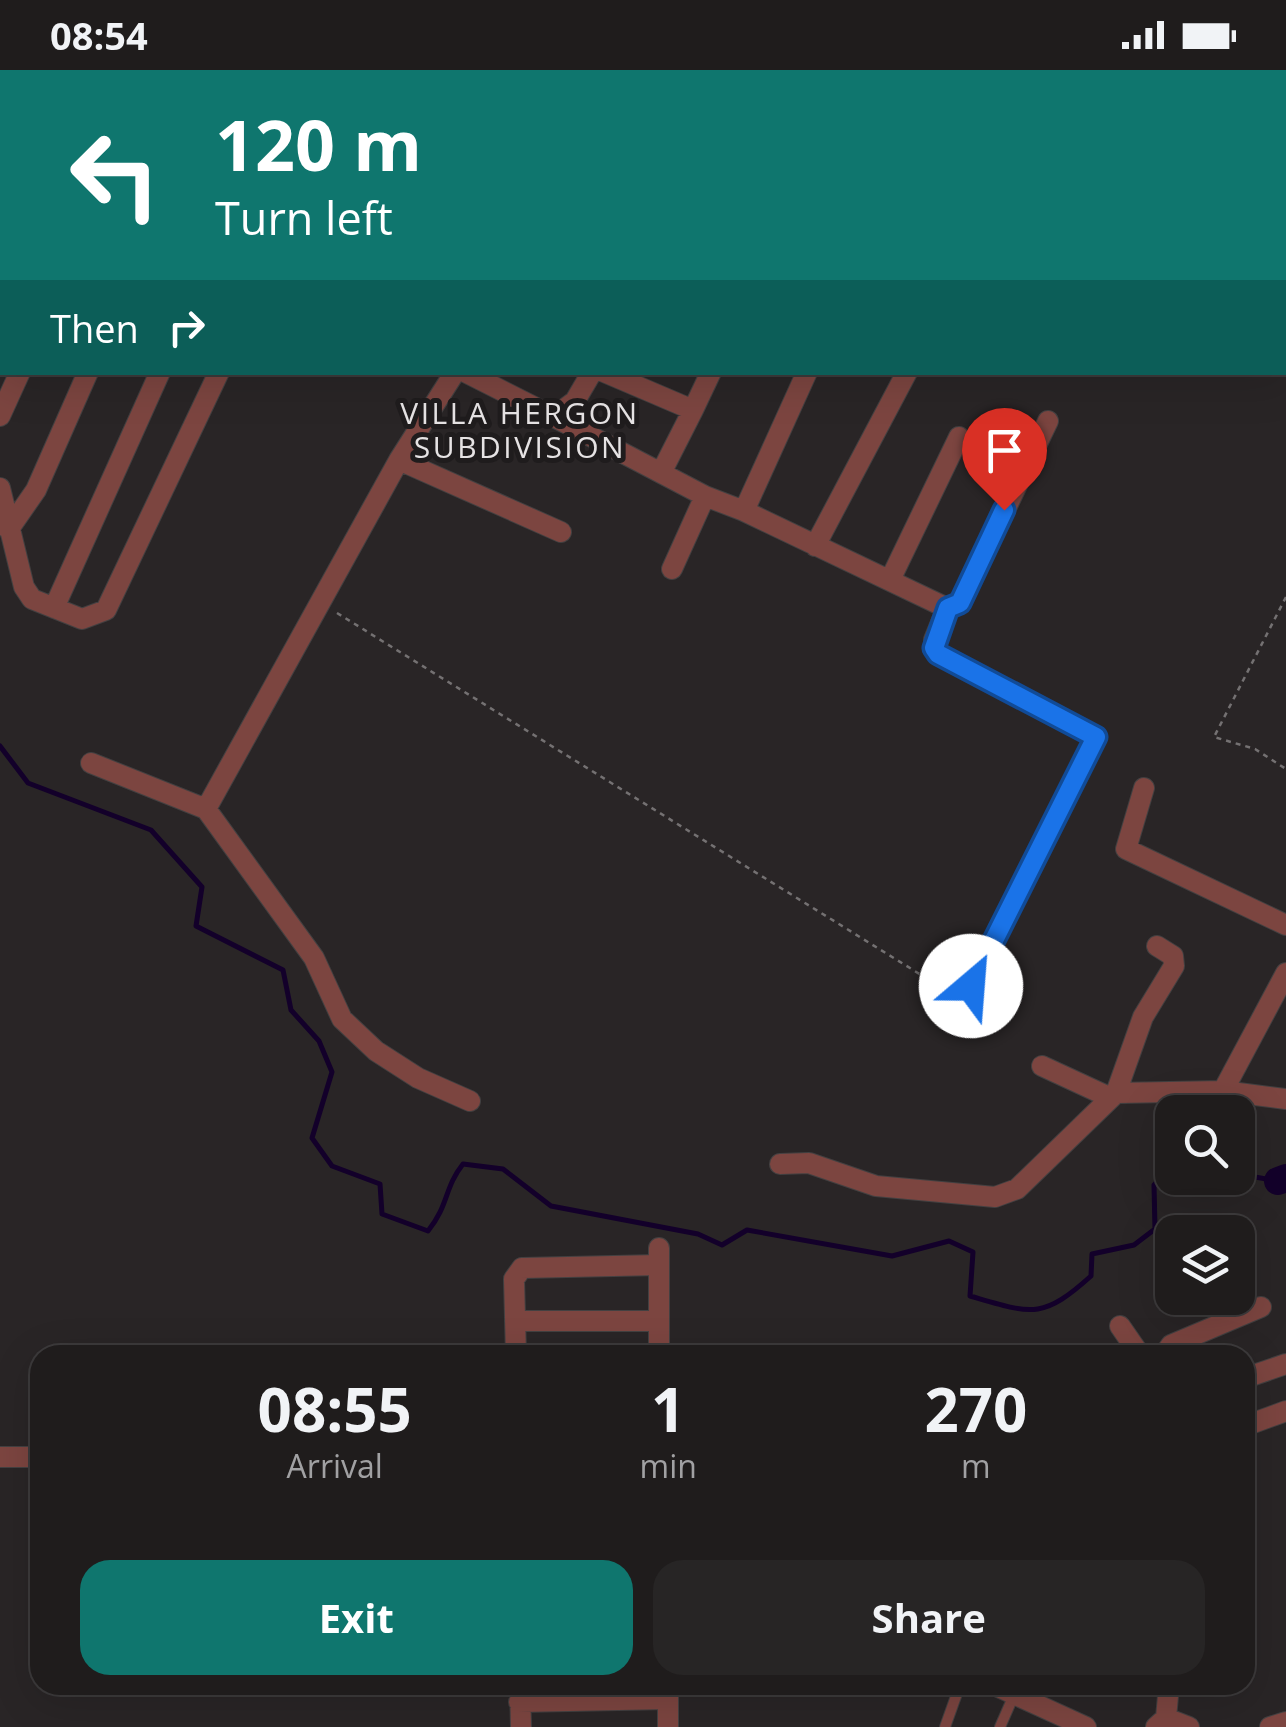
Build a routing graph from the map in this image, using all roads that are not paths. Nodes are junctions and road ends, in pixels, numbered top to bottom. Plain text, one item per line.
1 (18, 375) edge
2 (87, 375) edge
3 (159, 375) edge
4 (218, 375) edge
5 (453, 375) edge
6 (471, 375) edge
7 (590, 375) edge
8 (611, 375) edge
9 (710, 375) edge
10 (805, 375) edge
11 (906, 375) edge
12 (2, 405) edge
13 (693, 410) junction
14 (554, 417) junction
15 (1048, 422) dead end
16 (960, 437) dead end
17 (399, 460) junction
18 (987, 464) dead end
19 (661, 473) junction
20 (1019, 478) junction
21 (0, 488) edge
22 (705, 496) junction
23 (744, 511) junction
24 (6, 527) edge
25 (561, 532) dead end
26 (815, 546) junction
27 (672, 569) dead end
28 (890, 580) junction
29 (54, 608) junction
30 (948, 608) junction
31 (91, 763) dead end
32 (1144, 788) dead end
33 (206, 809) junction
34 (1286, 925) edge
35 (1156, 946) dead end
36 (1286, 973) edge
37 (971, 986) dead end
38 (1042, 1066) dead end
39 (1222, 1091) junction
40 (1112, 1095) junction
41 (1286, 1098) edge
42 (470, 1101) dead end
43 (780, 1164) dead end
44 (1261, 1307) dead end
45 (659, 1320) junction
46 (515, 1321) junction
47 (1120, 1326) dead end
48 (516, 1345) edge
49 (659, 1345) edge
50 (1133, 1345) edge
51 (1171, 1345) edge
52 (1286, 1364) edge
53 (1255, 1375) edge
54 (1286, 1410) edge
55 (1255, 1422) edge
56 (0, 1457) edge
57 (30, 1457) edge
58 (520, 1695) edge
59 (668, 1695) edge
60 (956, 1695) edge
61 (1015, 1695) edge
62 (1017, 1695) edge
63 (1167, 1695) edge
64 (1286, 1722) edge
65 (1161, 1723) edge
66 (522, 1727) edge
67 (668, 1727) edge
68 (944, 1727) edge
69 (1000, 1727) edge
70 (1086, 1727) edge
71 (1188, 1727) edge
72 (1270, 1727) edge

1 - 12 street
2 - 24 street
3 - 29 street
4 - 29 street
5 - 17 street
6 - 14 street
7 - 14 street
8 - 13 street
9 - 13 street
10 - 23 street
11 - 26 street
13 - 19 street
14 - 19 street
15 - 20 street
16 - 28 street
17 - 25 street
17 - 33 street
18 - 20 street
19 - 22 street
20 - 30 street
21 - 24 street
22 - 23 street
22 - 27 street
23 - 26 street
24 - 29 street
26 - 28 street
28 - 30 street
30 - 37 street
31 - 33 street
32 - 34 street
33 - 42 street
35 - 40 street
36 - 39 street
38 - 40 street
39 - 40 street
39 - 41 street
40 - 43 street
44 - 51 street
45 - 46 street
45 - 46 street
45 - 49 street
46 - 48 street
47 - 50 street
52 - 53 street
54 - 55 street
56 - 57 street
58 - 66 street
59 - 67 street
60 - 68 lane
61 - 69 lane
62 - 70 street
63 - 65 street
64 - 72 street
65 - 71 street

